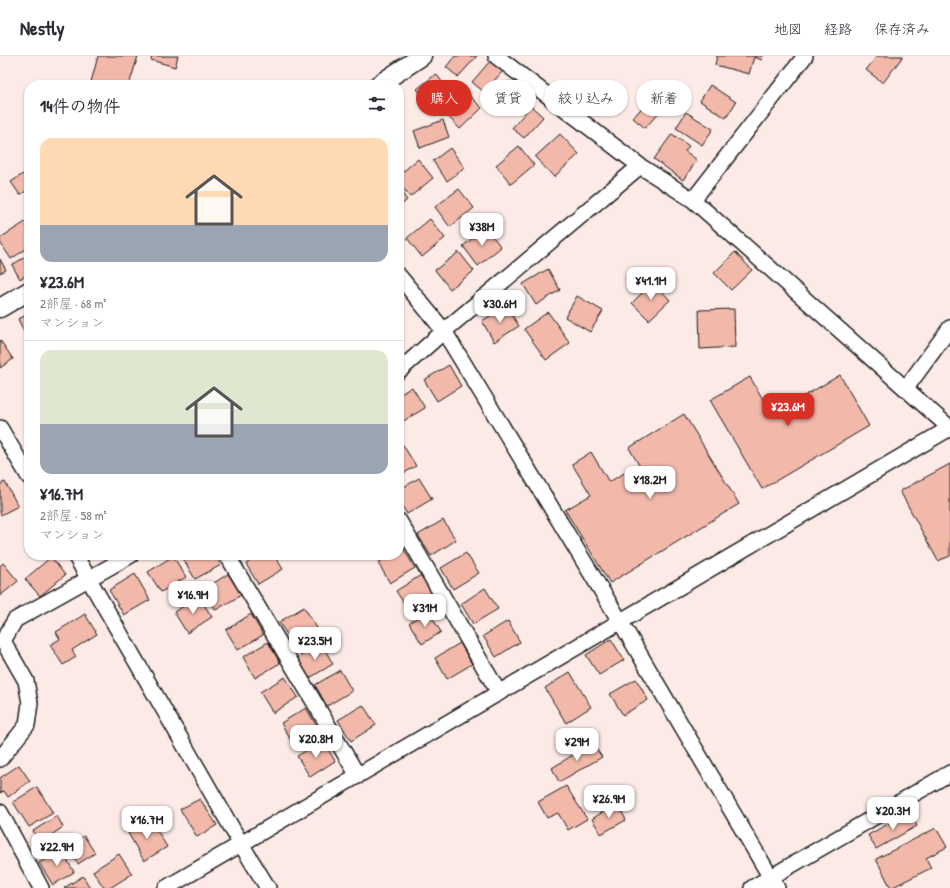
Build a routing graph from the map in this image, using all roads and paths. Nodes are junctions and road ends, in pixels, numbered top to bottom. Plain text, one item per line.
1 (422, 56) edge
2 (496, 56) edge
3 (805, 56) edge
4 (386, 80) edge
5 (640, 166) junction
6 (693, 200) junction
7 (404, 282) edge
8 (24, 294) edge
9 (0, 308) edge
10 (950, 328) edge
11 (444, 331) junction
12 (404, 367) edge
13 (906, 388) junction
14 (0, 428) edge
15 (24, 469) edge
16 (404, 530) edge
17 (78, 560) edge
18 (123, 560) edge
19 (229, 560) edge
20 (90, 580) junction
21 (620, 621) junction
22 (499, 692) junction
23 (0, 760) edge
24 (950, 773) edge
25 (358, 776) junction
26 (0, 812) edge
27 (241, 844) junction
28 (774, 882) edge
29 (41, 888) edge
30 (166, 888) edge
31 (268, 888) edge
32 (752, 888) edge

1 - 4 street
2 - 5 street
3 - 6 street
5 - 6 street
5 - 11 street
6 - 13 street
7 - 11 street
8 - 9 street
10 - 13 street
11 - 12 street
11 - 21 street
13 - 21 street
14 - 15 street
16 - 22 street
17 - 20 street
18 - 20 street
19 - 25 street
20 - 23 street
20 - 27 street
21 - 22 street
21 - 28 street
22 - 25 street
24 - 28 street
25 - 27 street
26 - 29 street
27 - 30 street
27 - 31 street
28 - 32 street

